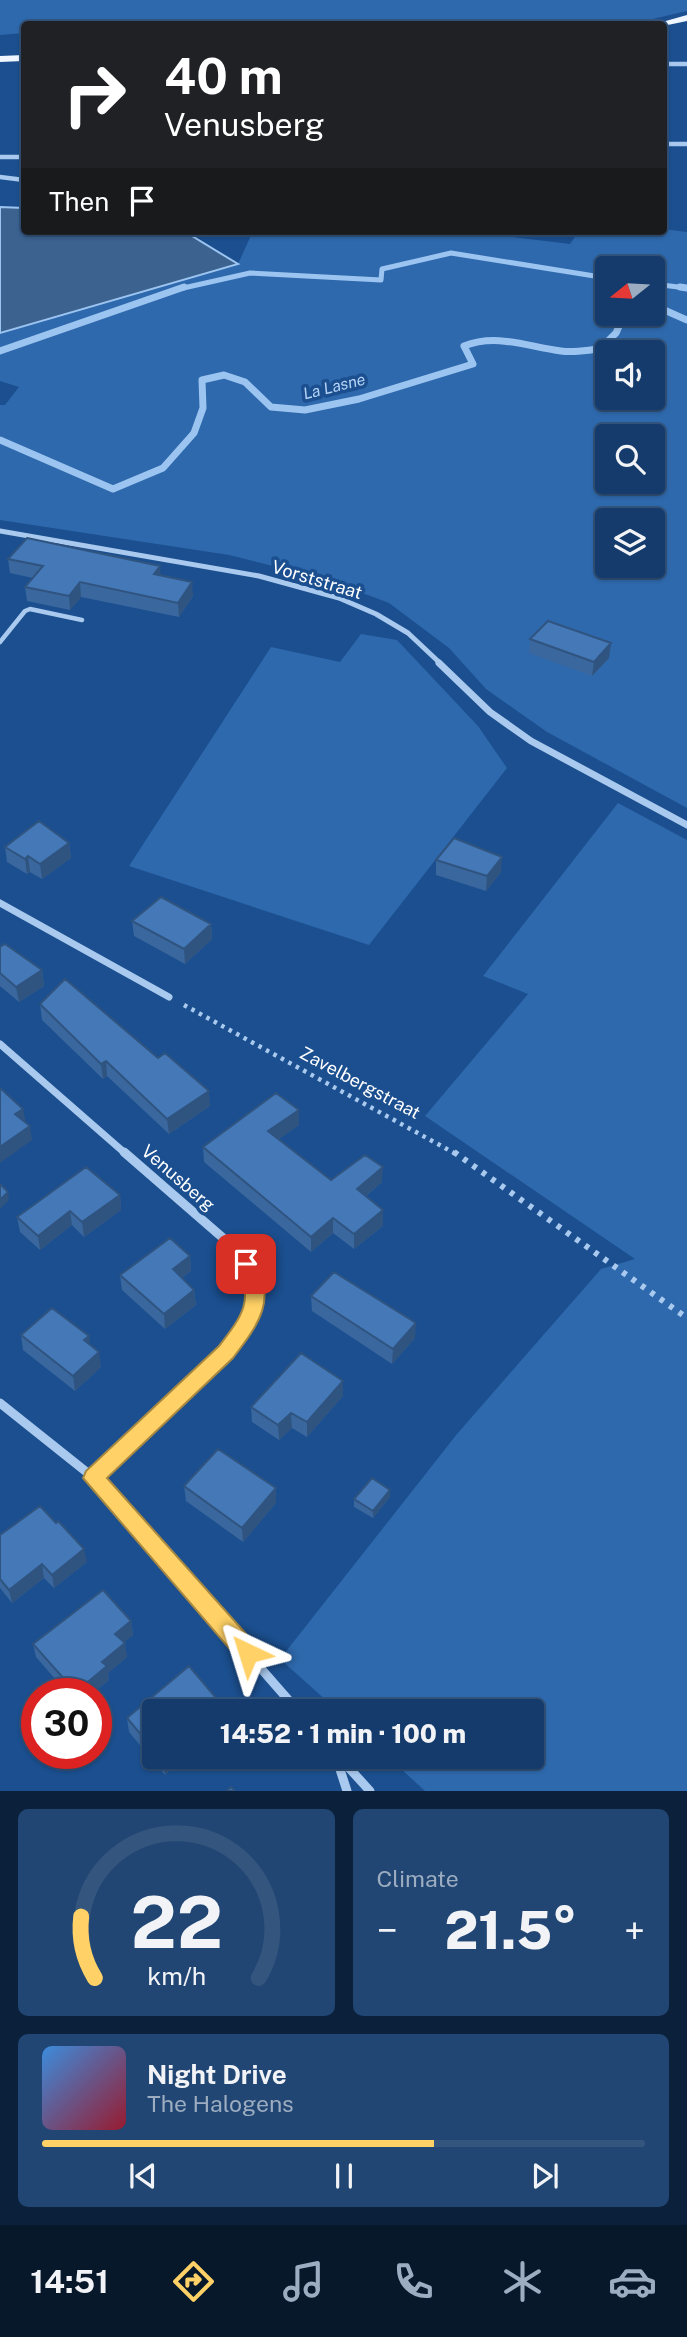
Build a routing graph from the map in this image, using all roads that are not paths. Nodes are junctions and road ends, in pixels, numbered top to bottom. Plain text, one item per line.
1 (687, 18) edge
2 (667, 22) edge
3 (21, 58) edge
4 (0, 59) edge
5 (667, 64) edge
6 (687, 64) edge
7 (667, 144) edge
8 (687, 144) edge
9 (0, 157) edge
10 (21, 157) edge
11 (0, 177) edge
12 (21, 180) edge
13 (0, 531) edge
14 (82, 620) dead end
15 (0, 642) edge
16 (687, 825) edge
17 (0, 903) edge
18 (169, 997) road end
19 (0, 1044) edge
20 (0, 1403) edge
21 (93, 1478) junction
22 (288, 1699) edge
23 (341, 1769) edge
24 (349, 1769) edge
25 (347, 1791) edge
26 (370, 1791) edge

1 - 2 main road
3 - 4 main road
5 - 6 street
7 - 8 street
9 - 10 street
11 - 12 street
13 - 16 street, Vorststraat
14 - 15 lane
17 - 18 street
19 - 21 street, Venusberg
20 - 21 street
21 - 22 street
23 - 25 street
24 - 26 street

